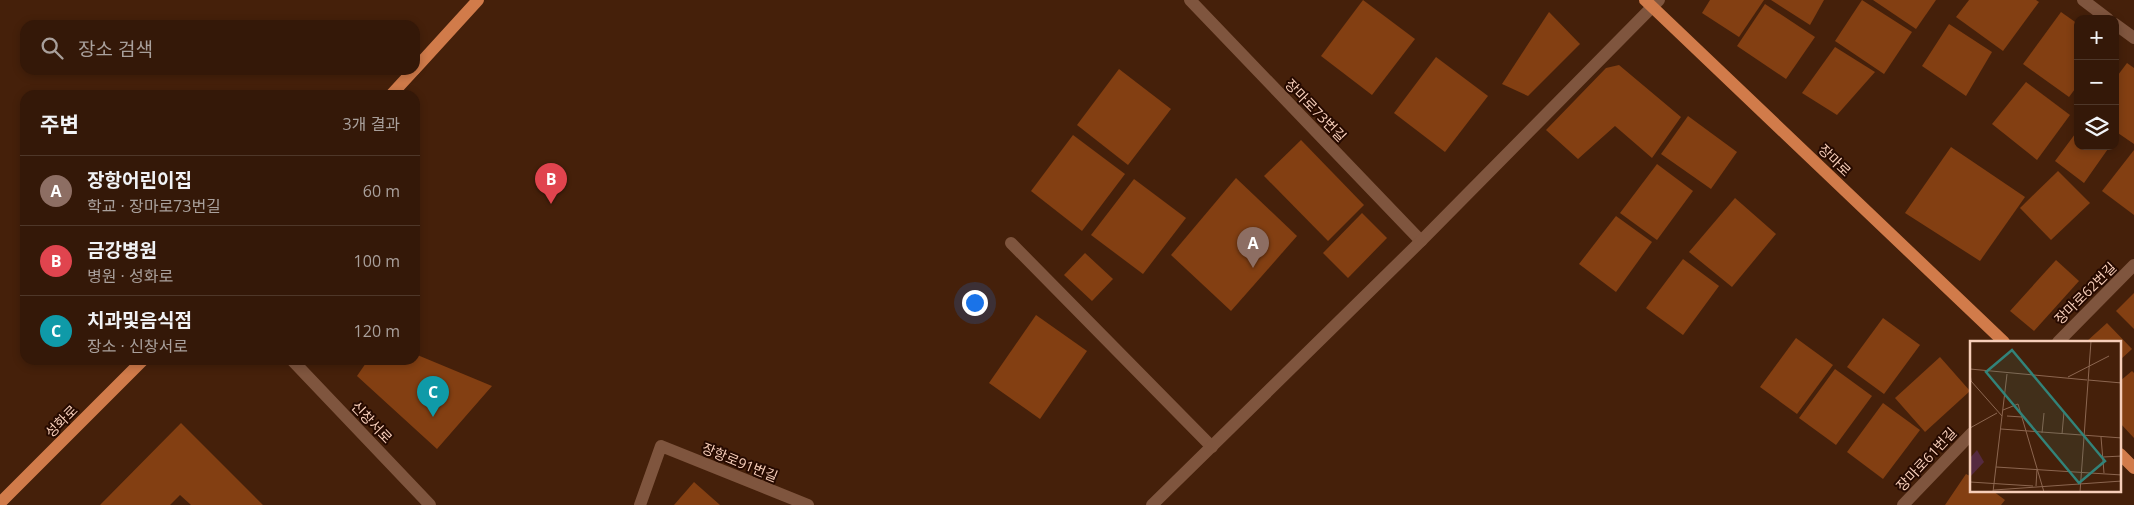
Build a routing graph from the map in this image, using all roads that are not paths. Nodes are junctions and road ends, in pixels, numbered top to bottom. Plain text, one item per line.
1 (478, 0) edge
2 (1190, 0) edge
3 (2083, 0) edge
4 (1652, 2) edge
5 (2103, 15) edge
6 (2119, 27) edge
7 (2134, 38) edge
8 (420, 64) edge
9 (410, 75) edge
10 (396, 90) edge
11 (1421, 241) junction
12 (1011, 243) dead end
13 (2134, 265) edge
14 (2003, 341) edge
15 (2059, 341) edge
16 (138, 365) edge
17 (297, 365) edge
18 (1970, 435) edge
19 (1212, 446) junction
20 (2122, 456) edge
21 (2134, 468) edge
22 (0, 503) edge
23 (430, 505) edge
24 (640, 505) edge
25 (808, 505) edge
26 (1152, 505) edge
27 (1903, 505) edge

1 - 8 main road
2 - 11 street, 장마로73번길
3 - 5 street
4 - 11 street
4 - 14 main road, 장마로
6 - 7 street
9 - 10 main road
11 - 19 street
12 - 19 street
13 - 15 street, 장마로62번길
16 - 22 main road, 성화로
17 - 23 street, 신창서로
18 - 27 street, 장마로61번길
19 - 26 street
20 - 21 main road
24 - 25 street, 장항로91번길

